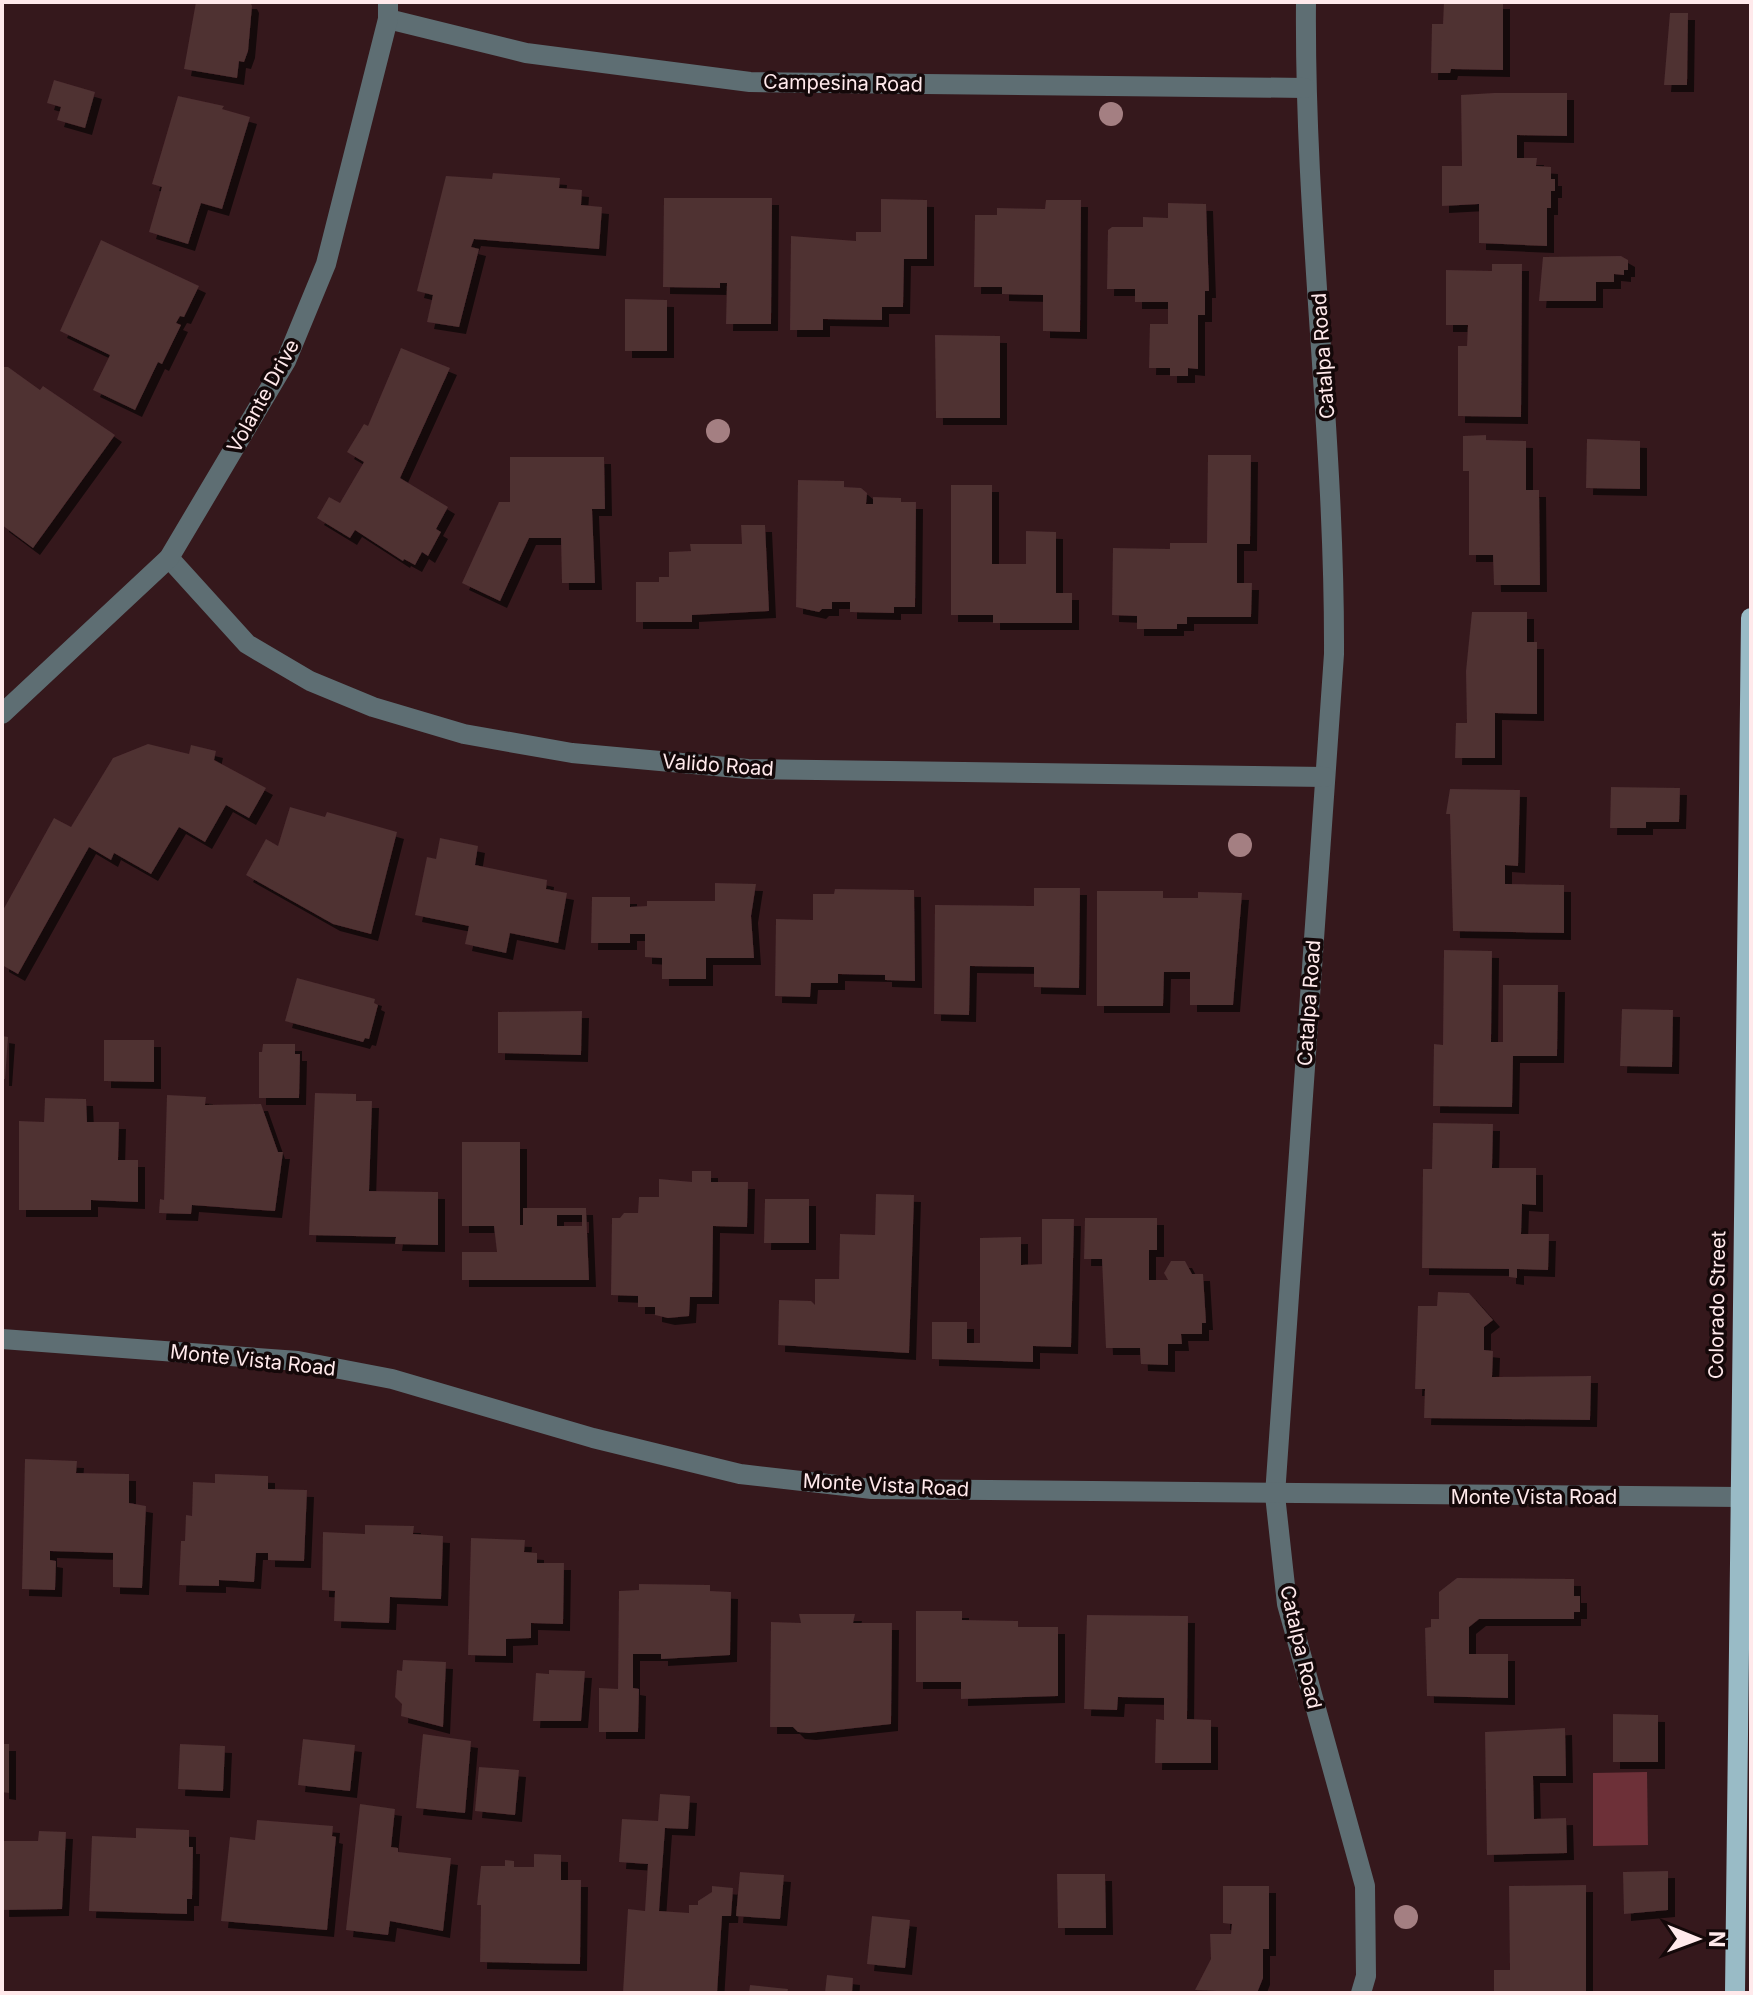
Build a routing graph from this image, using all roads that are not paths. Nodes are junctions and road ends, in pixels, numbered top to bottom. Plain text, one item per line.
1 (1306, 2) edge
2 (388, 10) edge
3 (1305, 88) junction
4 (169, 558) junction
5 (1751, 618) edge
6 (2, 714) edge
7 (1325, 777) junction
8 (2, 1339) edge
9 (1275, 1495) junction
10 (1739, 1497) junction
11 (1361, 1993) edge
12 (1735, 1993) edge

1 - 3 street, Catalpa Road
2 - 3 street, Campesina Road
2 - 4 street, Volante Drive
3 - 7 street, Catalpa Road
4 - 6 street, Volante Drive
4 - 7 street, Valido Road
5 - 10 main road, Colorado Street
7 - 9 street, Catalpa Road
8 - 9 street, Monte Vista Road
9 - 10 street, Monte Vista Road
9 - 11 street, Catalpa Road
10 - 12 main road, Colorado Street

